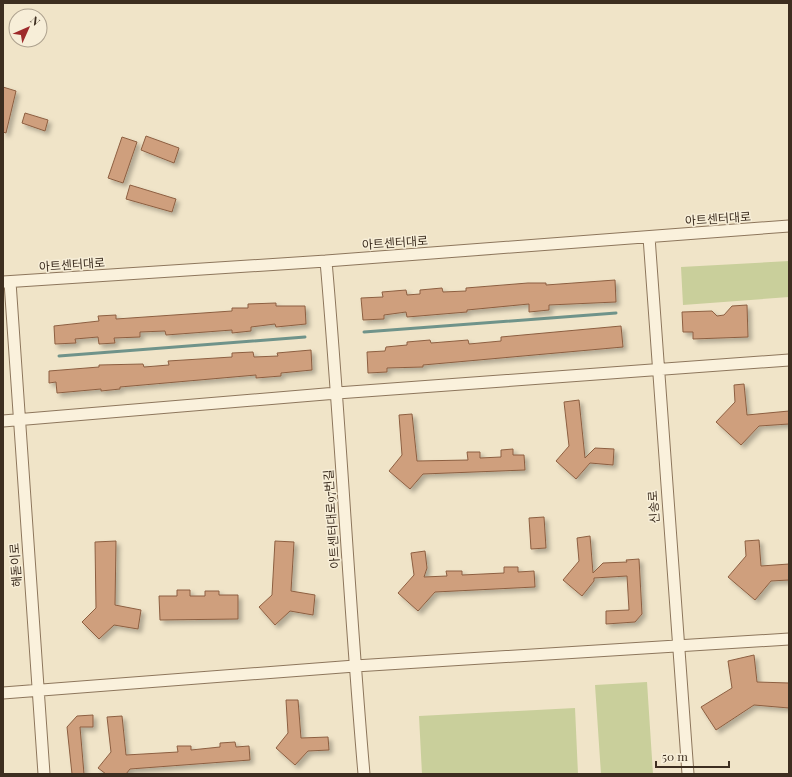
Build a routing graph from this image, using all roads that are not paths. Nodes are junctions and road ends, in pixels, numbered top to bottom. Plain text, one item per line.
1 (789, 226) edge
2 (649, 237) junction
3 (326, 261) junction
4 (6, 282) edge
5 (789, 360) edge
6 (657, 370) junction
7 (337, 393) junction
8 (18, 420) junction
9 (3, 421) edge
10 (789, 639) edge
11 (678, 646) junction
12 (355, 666) junction
13 (38, 691) junction
14 (3, 693) edge
15 (44, 774) edge
16 (364, 774) edge
17 (688, 774) edge

1 - 2 street, 아트센터대로
2 - 3 street, 아트센터대로
2 - 6 street, 신송로
3 - 4 street, 아트센터대로
3 - 7 street, 아트센터대로97번길
4 - 8 street, 해돋이로
5 - 6 street
6 - 7 street
6 - 11 street, 신송로
7 - 8 street
7 - 12 street, 아트센터대로97번길
8 - 9 street
8 - 13 street, 해돋이로
10 - 11 street
11 - 12 street
11 - 17 street, 신송로
12 - 13 street
12 - 16 street, 아트센터대로97번길
13 - 14 street
13 - 15 street, 해돋이로

